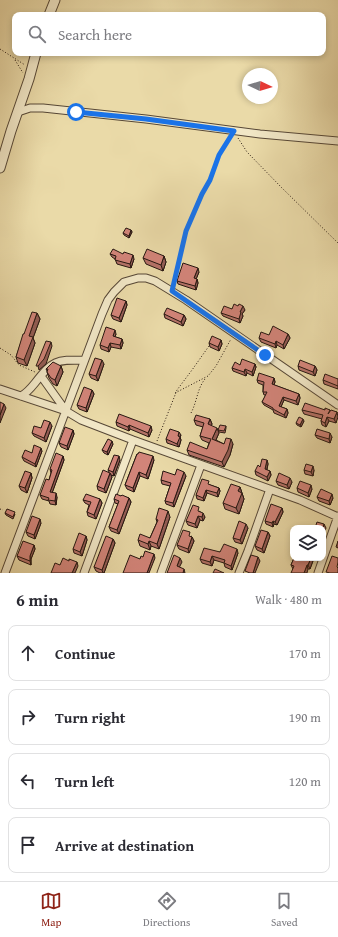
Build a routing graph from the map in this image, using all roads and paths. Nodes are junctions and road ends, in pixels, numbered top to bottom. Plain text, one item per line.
1 (55, 0) edge
2 (50, 12) edge
3 (0, 48) edge
4 (35, 56) edge
5 (13, 58) junction
6 (32, 70) junction
7 (26, 89) junction
8 (18, 112) junction
9 (235, 131) junction
10 (338, 141) edge
11 (0, 168) edge
12 (338, 243) edge
13 (172, 291) junction
14 (234, 333) junction
15 (209, 346) edge
16 (0, 348) edge
17 (84, 360) junction
18 (41, 376) junction
19 (205, 378) junction
20 (0, 389) edge
21 (175, 394) junction
22 (21, 396) junction
23 (338, 405) edge
24 (66, 412) junction
25 (191, 413) dead end
26 (133, 440) junction
27 (154, 447) junction
28 (201, 465) junction
29 (270, 489) junction
30 (0, 509) edge
31 (3, 510) dead end
32 (338, 516) edge
33 (5, 573) edge
34 (84, 573) edge
35 (161, 573) edge
36 (239, 573) edge
37 (318, 573) edge

1 - 2 street
3 - 5 path
4 - 6 street
5 - 6 path
5 - 7 path
6 - 7 street
7 - 8 street
8 - 9 street
8 - 11 street
9 - 10 street
9 - 12 path
9 - 13 path
13 - 14 street
13 - 17 street
14 - 19 path
14 - 23 street
15 - 21 path
16 - 18 path
17 - 18 street
17 - 24 street
18 - 22 street
18 - 24 street
19 - 21 path
19 - 25 path
20 - 22 street
21 - 27 path
22 - 24 street
24 - 26 street
24 - 33 street
26 - 27 street
26 - 34 street
27 - 28 street
28 - 29 street
28 - 35 street
29 - 32 street
29 - 36 street
30 - 31 path
32 - 37 street

